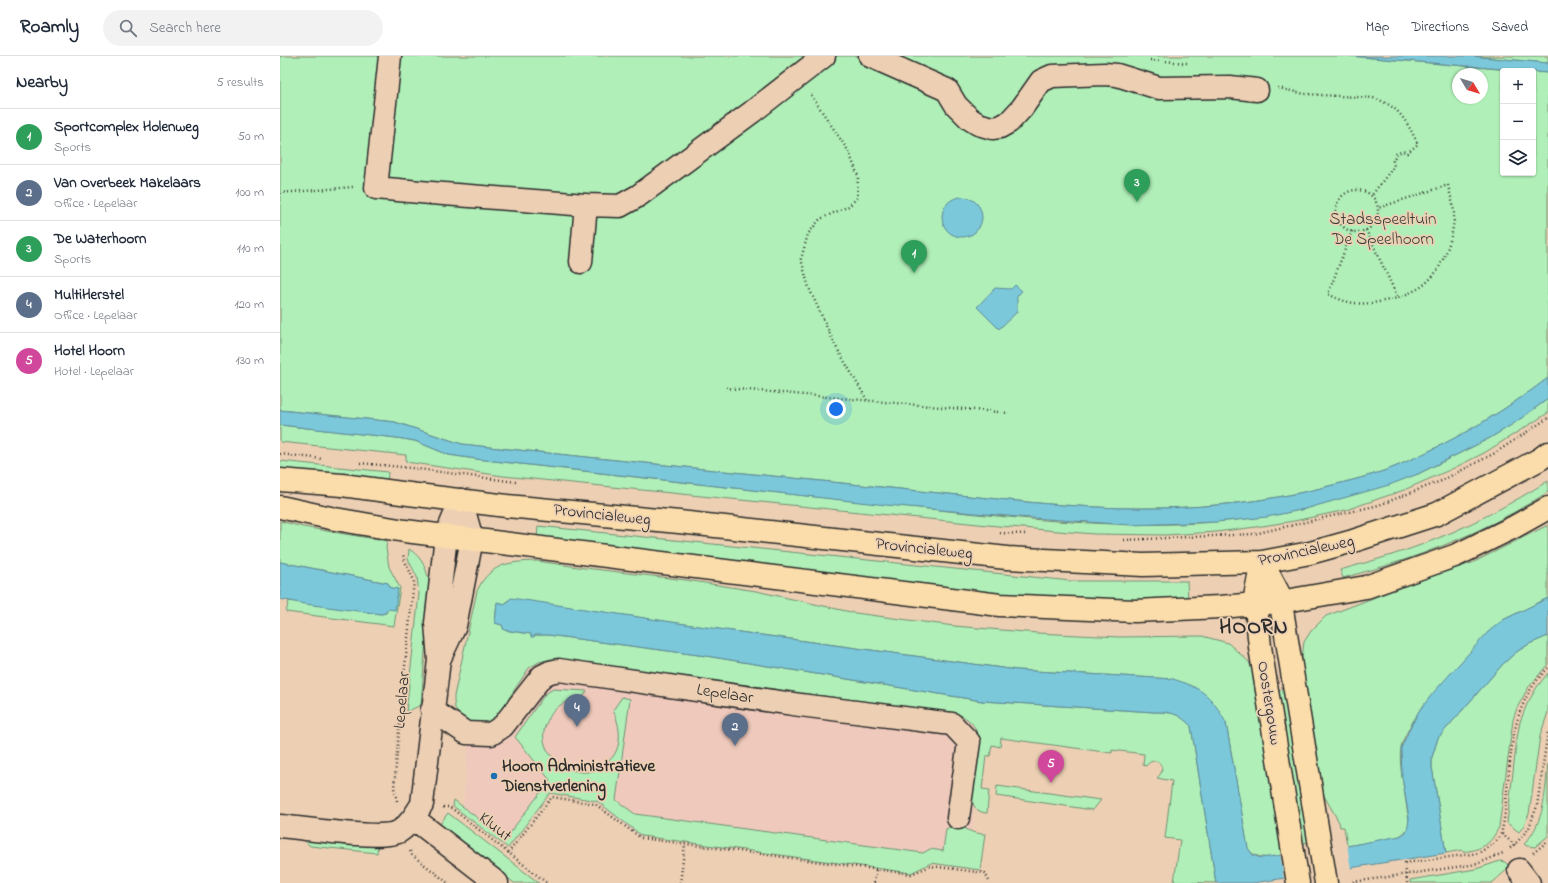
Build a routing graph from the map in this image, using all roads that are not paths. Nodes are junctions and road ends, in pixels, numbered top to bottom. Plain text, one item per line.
1 (390, 56) edge
2 (870, 56) edge
3 (812, 66) edge
4 (1266, 87) road end
5 (586, 206) junction
6 (581, 262) dead end
7 (1548, 452) edge
8 (280, 480) edge
9 (461, 500) junction
10 (280, 507) edge
11 (1548, 508) edge
12 (446, 536) junction
13 (472, 539) junction
14 (1262, 562) junction
15 (1280, 602) junction
16 (1256, 604) junction
17 (439, 660) junction
18 (432, 710) junction
19 (412, 818) junction
20 (958, 818) dead end
21 (280, 826) edge
22 (497, 883) edge
23 (1298, 883) edge
24 (1326, 883) edge

1 - 5 street
2 - 4 street
3 - 5 street
5 - 6 street
7 - 14 main road, Provincialeweg
8 - 9 main road, Provincialeweg
9 - 12 street, Lepelaar
9 - 13 street, Lepelaar
9 - 14 main road, Provincialeweg
10 - 12 main road
11 - 15 main road
12 - 13 main road
12 - 17 street, Lepelaar
13 - 16 main road
13 - 17 street, Lepelaar
14 - 15 main road, Oostergouw
14 - 16 main road, Oostergouw
15 - 16 main road
15 - 24 main road, Oostergouw
16 - 23 main road, Oostergouw
17 - 18 street, Lepelaar
18 - 19 street, Lepelaar
18 - 20 street, Lepelaar
19 - 21 street
19 - 22 street

